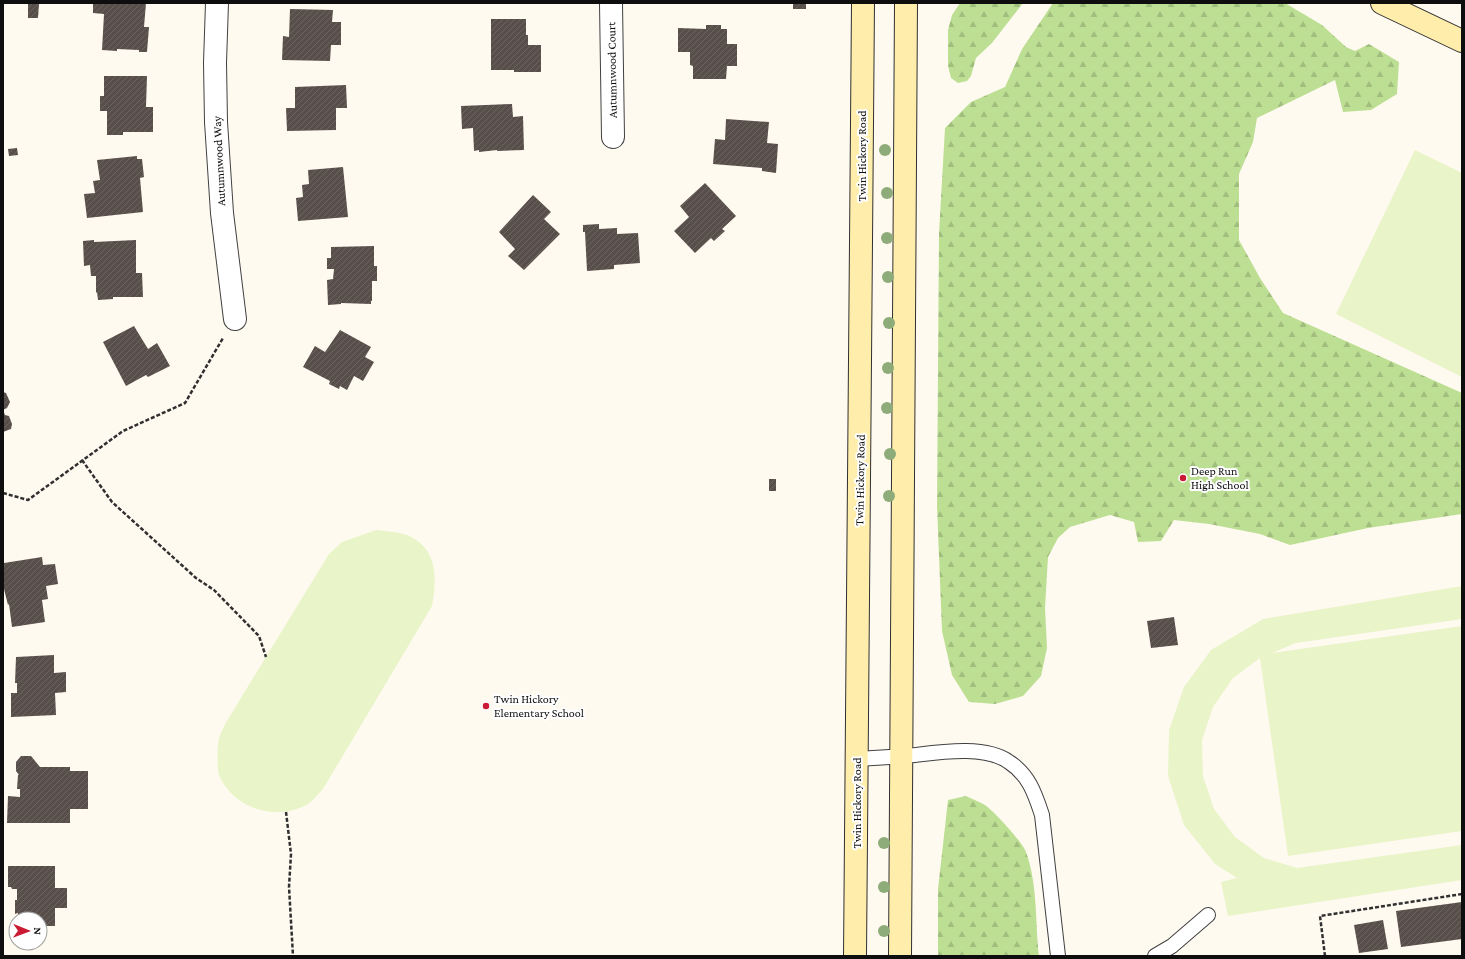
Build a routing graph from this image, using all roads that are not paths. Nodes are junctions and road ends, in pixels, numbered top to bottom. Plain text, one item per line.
1 (217, 3) edge
2 (611, 3) edge
3 (863, 3) edge
4 (906, 3) edge
5 (1382, 3) edge
6 (1462, 41) edge
7 (613, 137) dead end
8 (235, 319) road end
9 (901, 756) junction
10 (857, 759) junction
11 (1208, 915) dead end
12 (856, 956) edge
13 (900, 956) edge
14 (1058, 956) edge
15 (1155, 956) edge

1 - 8 street, Autumnwood Way
2 - 7 street, Autumnwood Court
3 - 10 main road, Twin Hickory Road
4 - 9 main road
5 - 6 main road
9 - 10 lane
9 - 13 main road
9 - 14 lane
10 - 12 main road, Twin Hickory Road
11 - 15 lane

